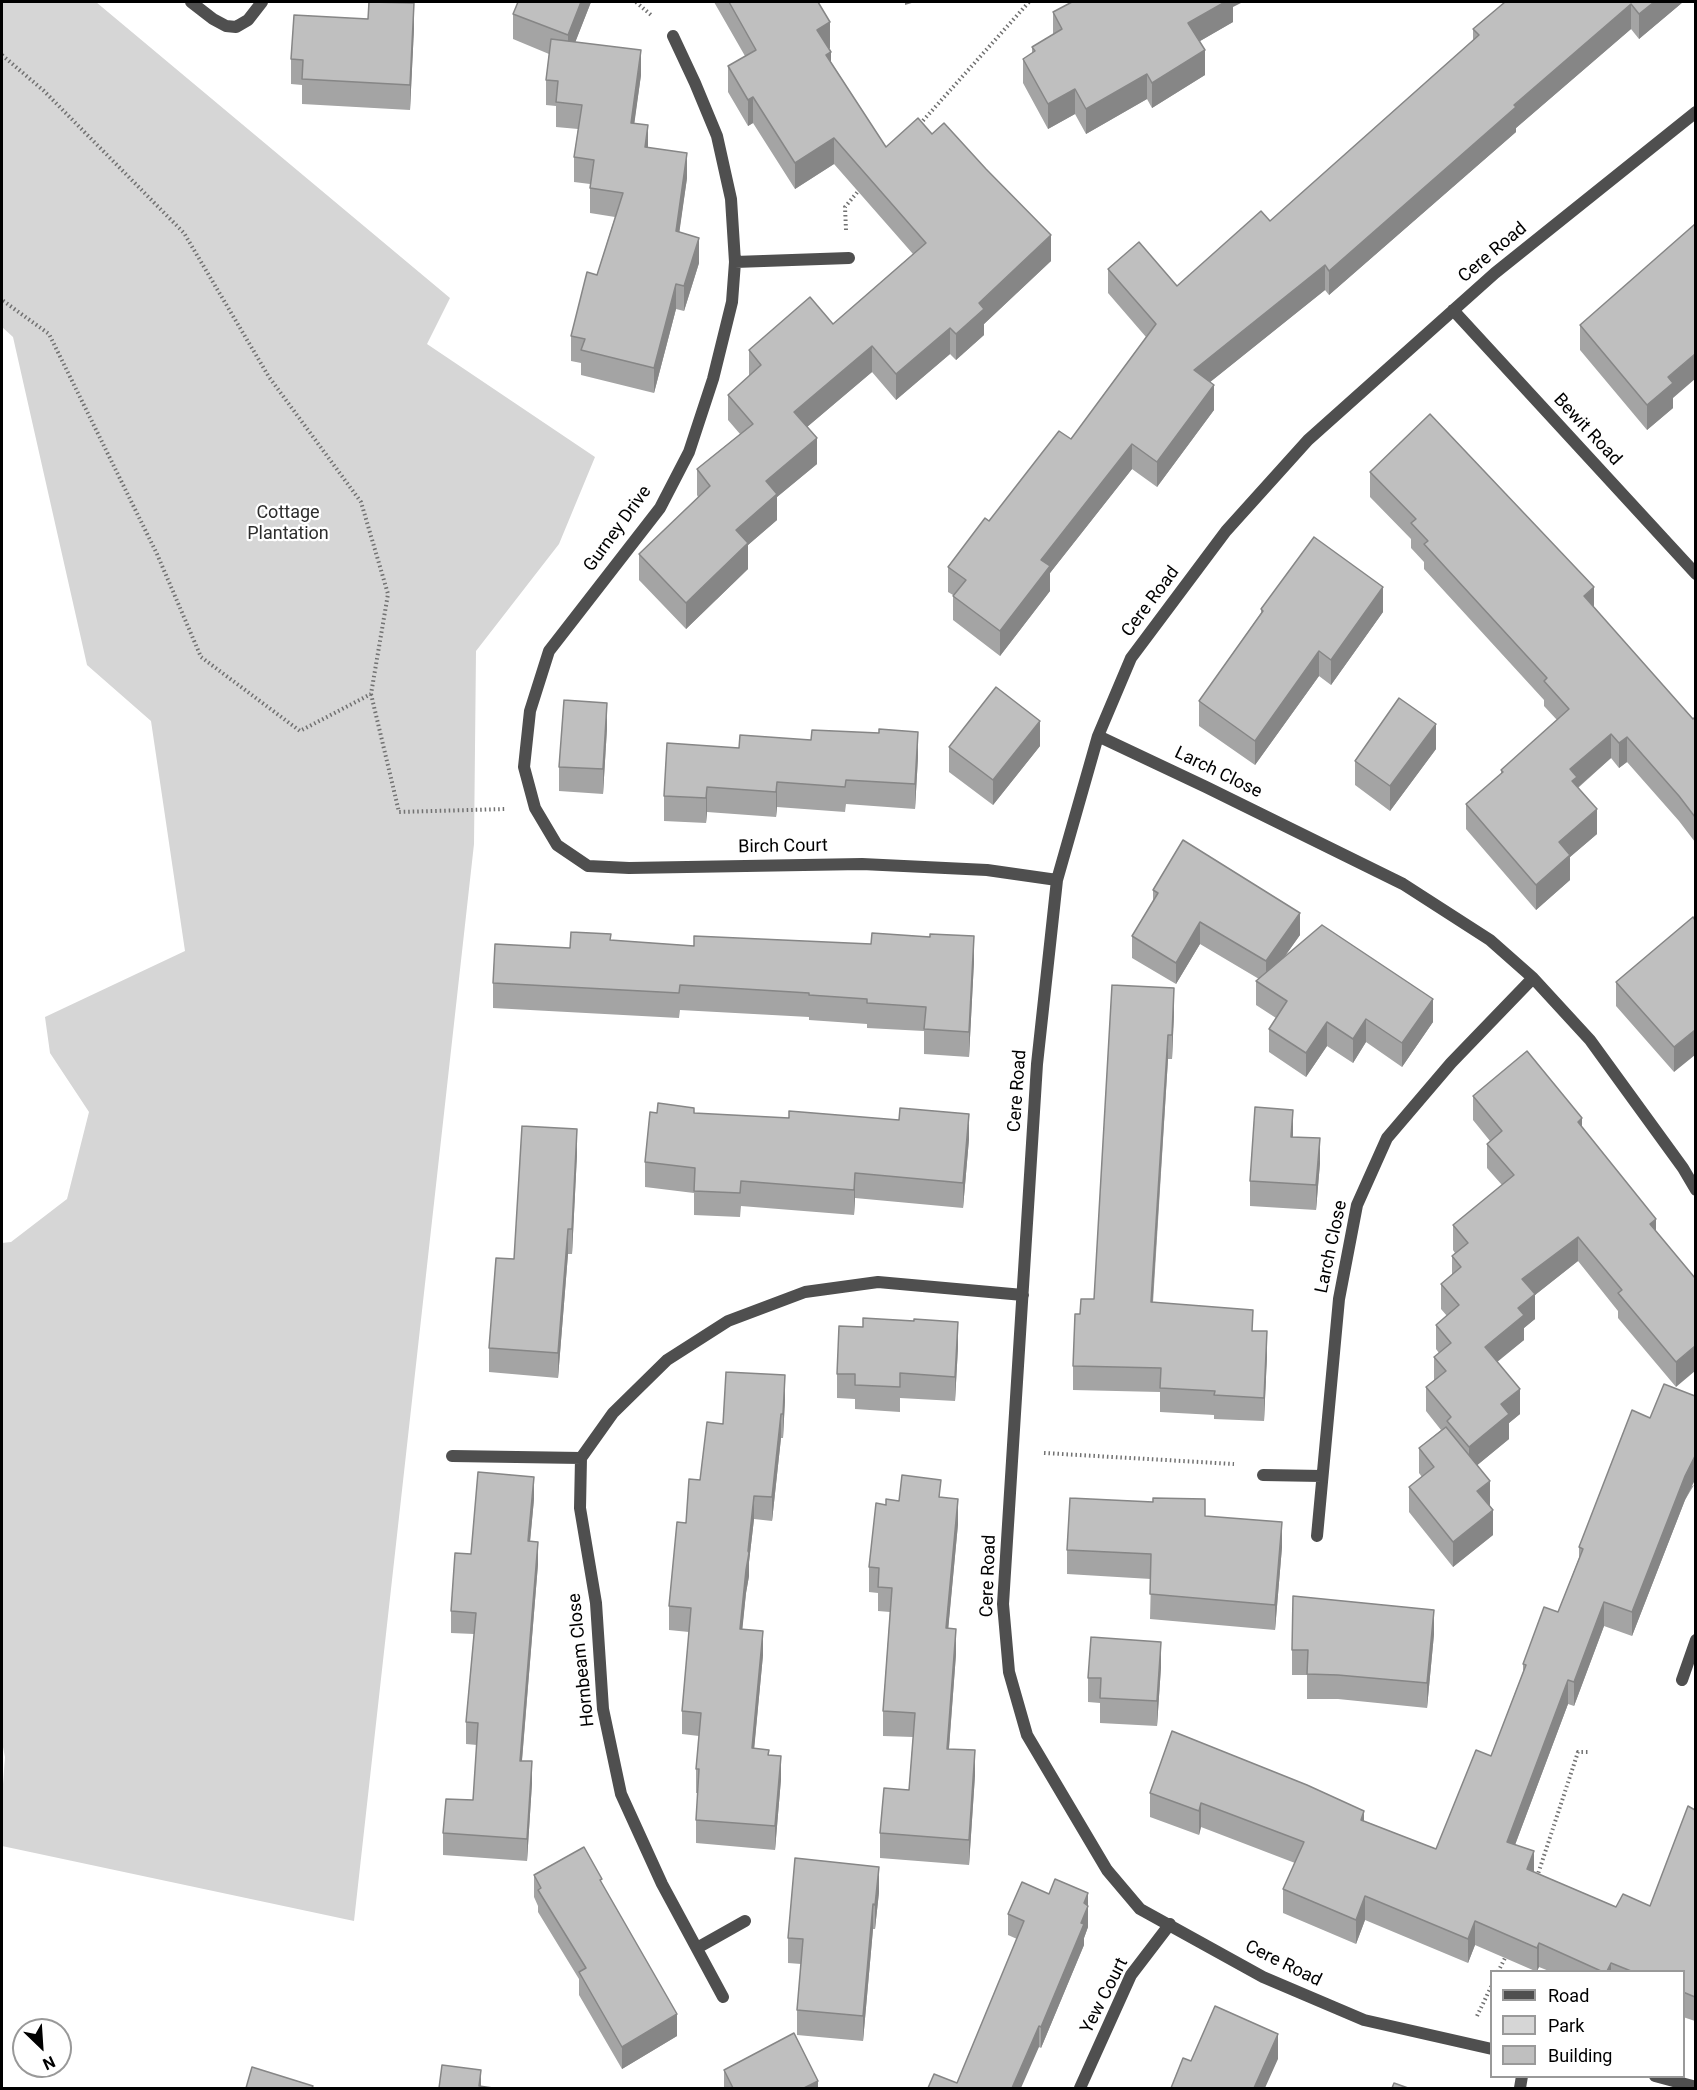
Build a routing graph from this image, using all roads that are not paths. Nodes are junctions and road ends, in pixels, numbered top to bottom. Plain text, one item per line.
1 (190, 2) edge
2 (262, 2) edge
3 (674, 36) dead end
4 (1695, 112) edge
5 (849, 258) road end
6 (735, 262) junction
7 (1453, 310) junction
8 (1695, 574) edge
9 (1098, 736) junction
10 (535, 808) joint
11 (1057, 880) junction
12 (1533, 978) junction
13 (1695, 1190) edge
14 (1023, 1295) junction
15 (452, 1456) dead end
16 (581, 1458) junction
17 (1263, 1475) road end
18 (1322, 1476) junction
19 (1317, 1536) dead end
20 (1695, 1641) edge
21 (1682, 1680) dead end
22 (745, 1921) dead end
23 (1170, 1924) junction
24 (697, 1948) junction
25 (723, 1996) dead end
26 (1490, 2049) edge
27 (1662, 2078) edge
28 (1695, 2087) edge
29 (1080, 2088) edge

1 - 2 street
3 - 6 street, Gurney Drive
4 - 7 street, Cere Road
5 - 6 street
6 - 10 street, Gurney Drive
7 - 8 street, Bewit Road
7 - 9 street, Cere Road
9 - 11 street, Cere Road
9 - 12 street, Larch Close
10 - 11 street, Birch Court
11 - 14 street, Cere Road
12 - 13 street, Larch Close
12 - 18 street, Larch Close
14 - 16 street
14 - 23 street, Cere Road
15 - 16 street
16 - 24 street, Hornbeam Close
17 - 18 street
18 - 19 street, Larch Close
20 - 21 street
22 - 24 street
23 - 26 street, Cere Road
23 - 29 street, Yew Court
24 - 25 street, Hornbeam Close
27 - 28 street

